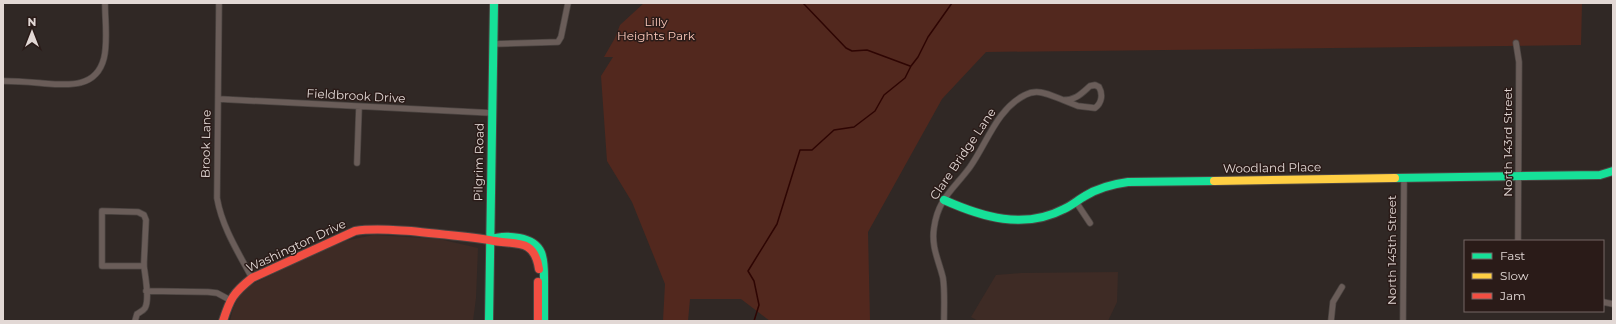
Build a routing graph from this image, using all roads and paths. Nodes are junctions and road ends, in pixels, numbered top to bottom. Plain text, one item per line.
1 (105, 3) edge
2 (219, 3) edge
3 (494, 3) edge
4 (568, 3) edge
5 (1516, 43) dead end
6 (493, 44) junction
7 (3, 80) edge
8 (219, 99) junction
9 (1063, 100) junction
10 (359, 107) junction
11 (492, 113) junction
12 (357, 163) dead end
13 (1613, 171) edge
14 (1519, 177) junction
15 (1404, 178) junction
16 (944, 200) junction
17 (1076, 202) junction
18 (1090, 223) dead end
19 (490, 240) junction
20 (1518, 240) edge
21 (144, 266) junction
22 (252, 278) junction
23 (1342, 287) dead end
24 (146, 291) junction
25 (230, 300) junction
26 (135, 321) edge
27 (223, 321) edge
28 (489, 321) edge
29 (538, 321) edge
30 (544, 321) edge
31 (944, 321) edge
32 (1331, 321) edge
33 (1402, 321) edge

1 - 7 street
2 - 8 street, Brook Lane
3 - 6 street, Pilgrim Road
4 - 6 street
5 - 14 street, North 143rd Street
6 - 11 street, Pilgrim Road
8 - 10 street, Fieldbrook Drive
8 - 22 street, Brook Lane
9 - 9 street, Clare Bridge Lane
9 - 16 street, Clare Bridge Lane
10 - 11 street, Fieldbrook Drive
10 - 12 street
11 - 19 street, Pilgrim Road
13 - 14 street, Woodland Place
14 - 15 street, Woodland Place
14 - 20 street, North 143rd Street
15 - 17 street, Woodland Place
15 - 33 street, North 145th Street
16 - 17 street, Woodland Place
16 - 31 street, Clare Bridge Lane
17 - 18 street
19 - 22 street, Washington Drive
19 - 28 street, Pilgrim Road
19 - 29 street, Washington Drive
19 - 30 street
21 - 21 street
21 - 24 street
22 - 25 street, Washington Drive
23 - 32 street
24 - 25 street
24 - 26 street
25 - 27 street

